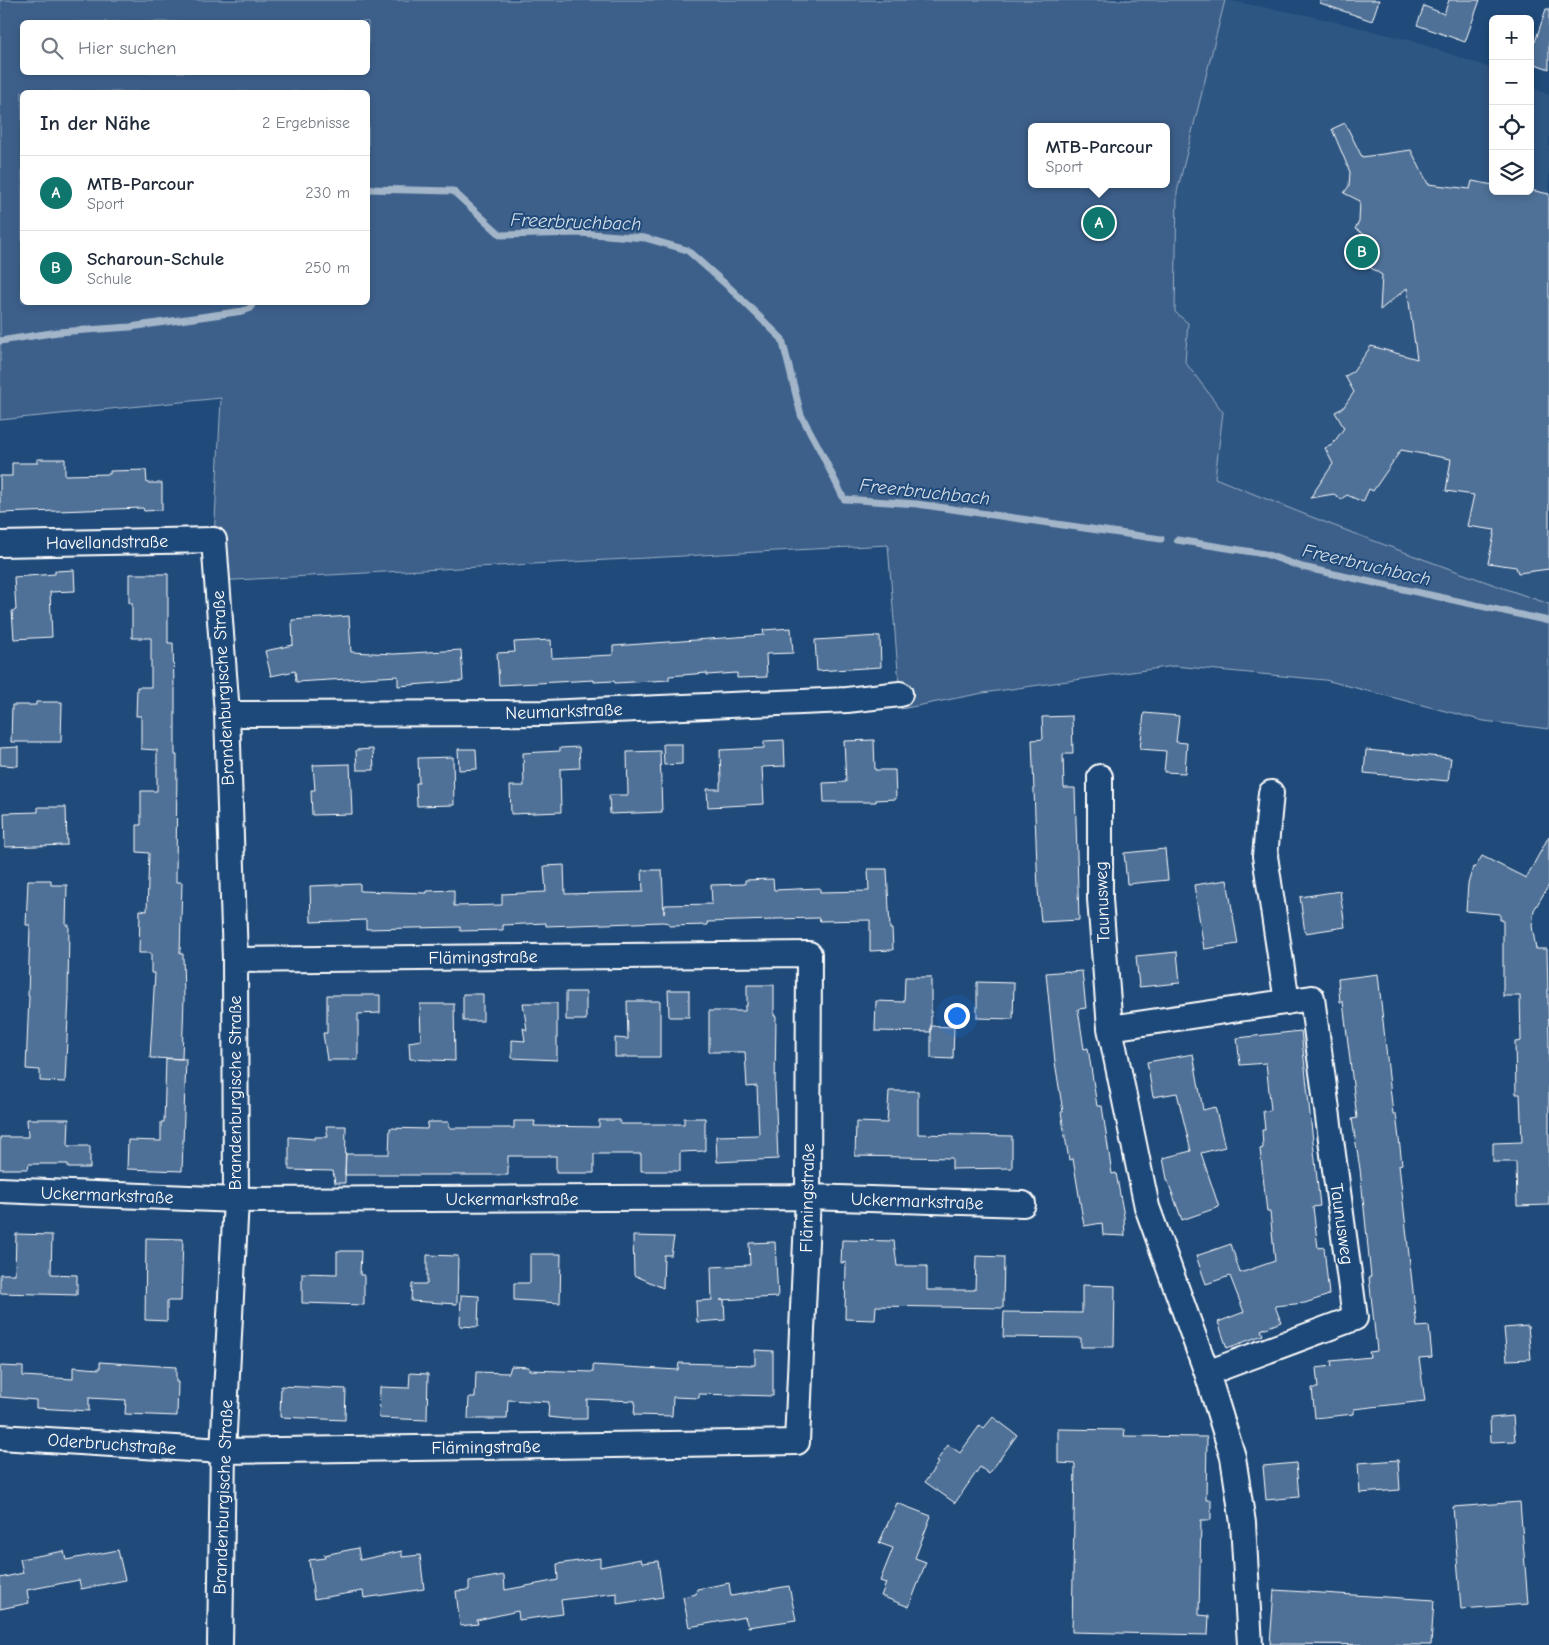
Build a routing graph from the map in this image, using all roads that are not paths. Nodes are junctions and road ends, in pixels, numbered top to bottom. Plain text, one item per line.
1 (214, 540) joint
2 (0, 544) edge
3 (900, 694) dead end
4 (227, 714) junction
5 (1100, 777) dead end
6 (1271, 793) dead end
7 (235, 960) junction
8 (1287, 1002) junction
9 (1110, 1028) junction
10 (0, 1190) edge
11 (808, 1197) junction
12 (236, 1200) junction
13 (1023, 1204) dead end
14 (1208, 1373) junction
15 (0, 1436) edge
16 (223, 1451) junction
17 (220, 1645) edge
18 (1250, 1645) edge

1 - 2 street, Havellandstraße
1 - 4 street, Brandenburgische Straße
3 - 4 street, Neumarkstraße
4 - 7 street, Brandenburgische Straße
5 - 9 street, Taunusweg
6 - 8 street
7 - 11 street, Flämingstraße
7 - 12 street, Brandenburgische Straße
8 - 9 street, Taunusweg
8 - 14 street, Taunusweg
9 - 14 street, Taunusweg
10 - 12 street, Uckermarkstraße
11 - 12 street, Uckermarkstraße
11 - 13 street, Uckermarkstraße
11 - 16 street, Flämingstraße
12 - 16 street, Brandenburgische Straße
14 - 18 street, Taunusweg
15 - 16 street, Oderbruchstraße
16 - 17 street, Brandenburgische Straße

